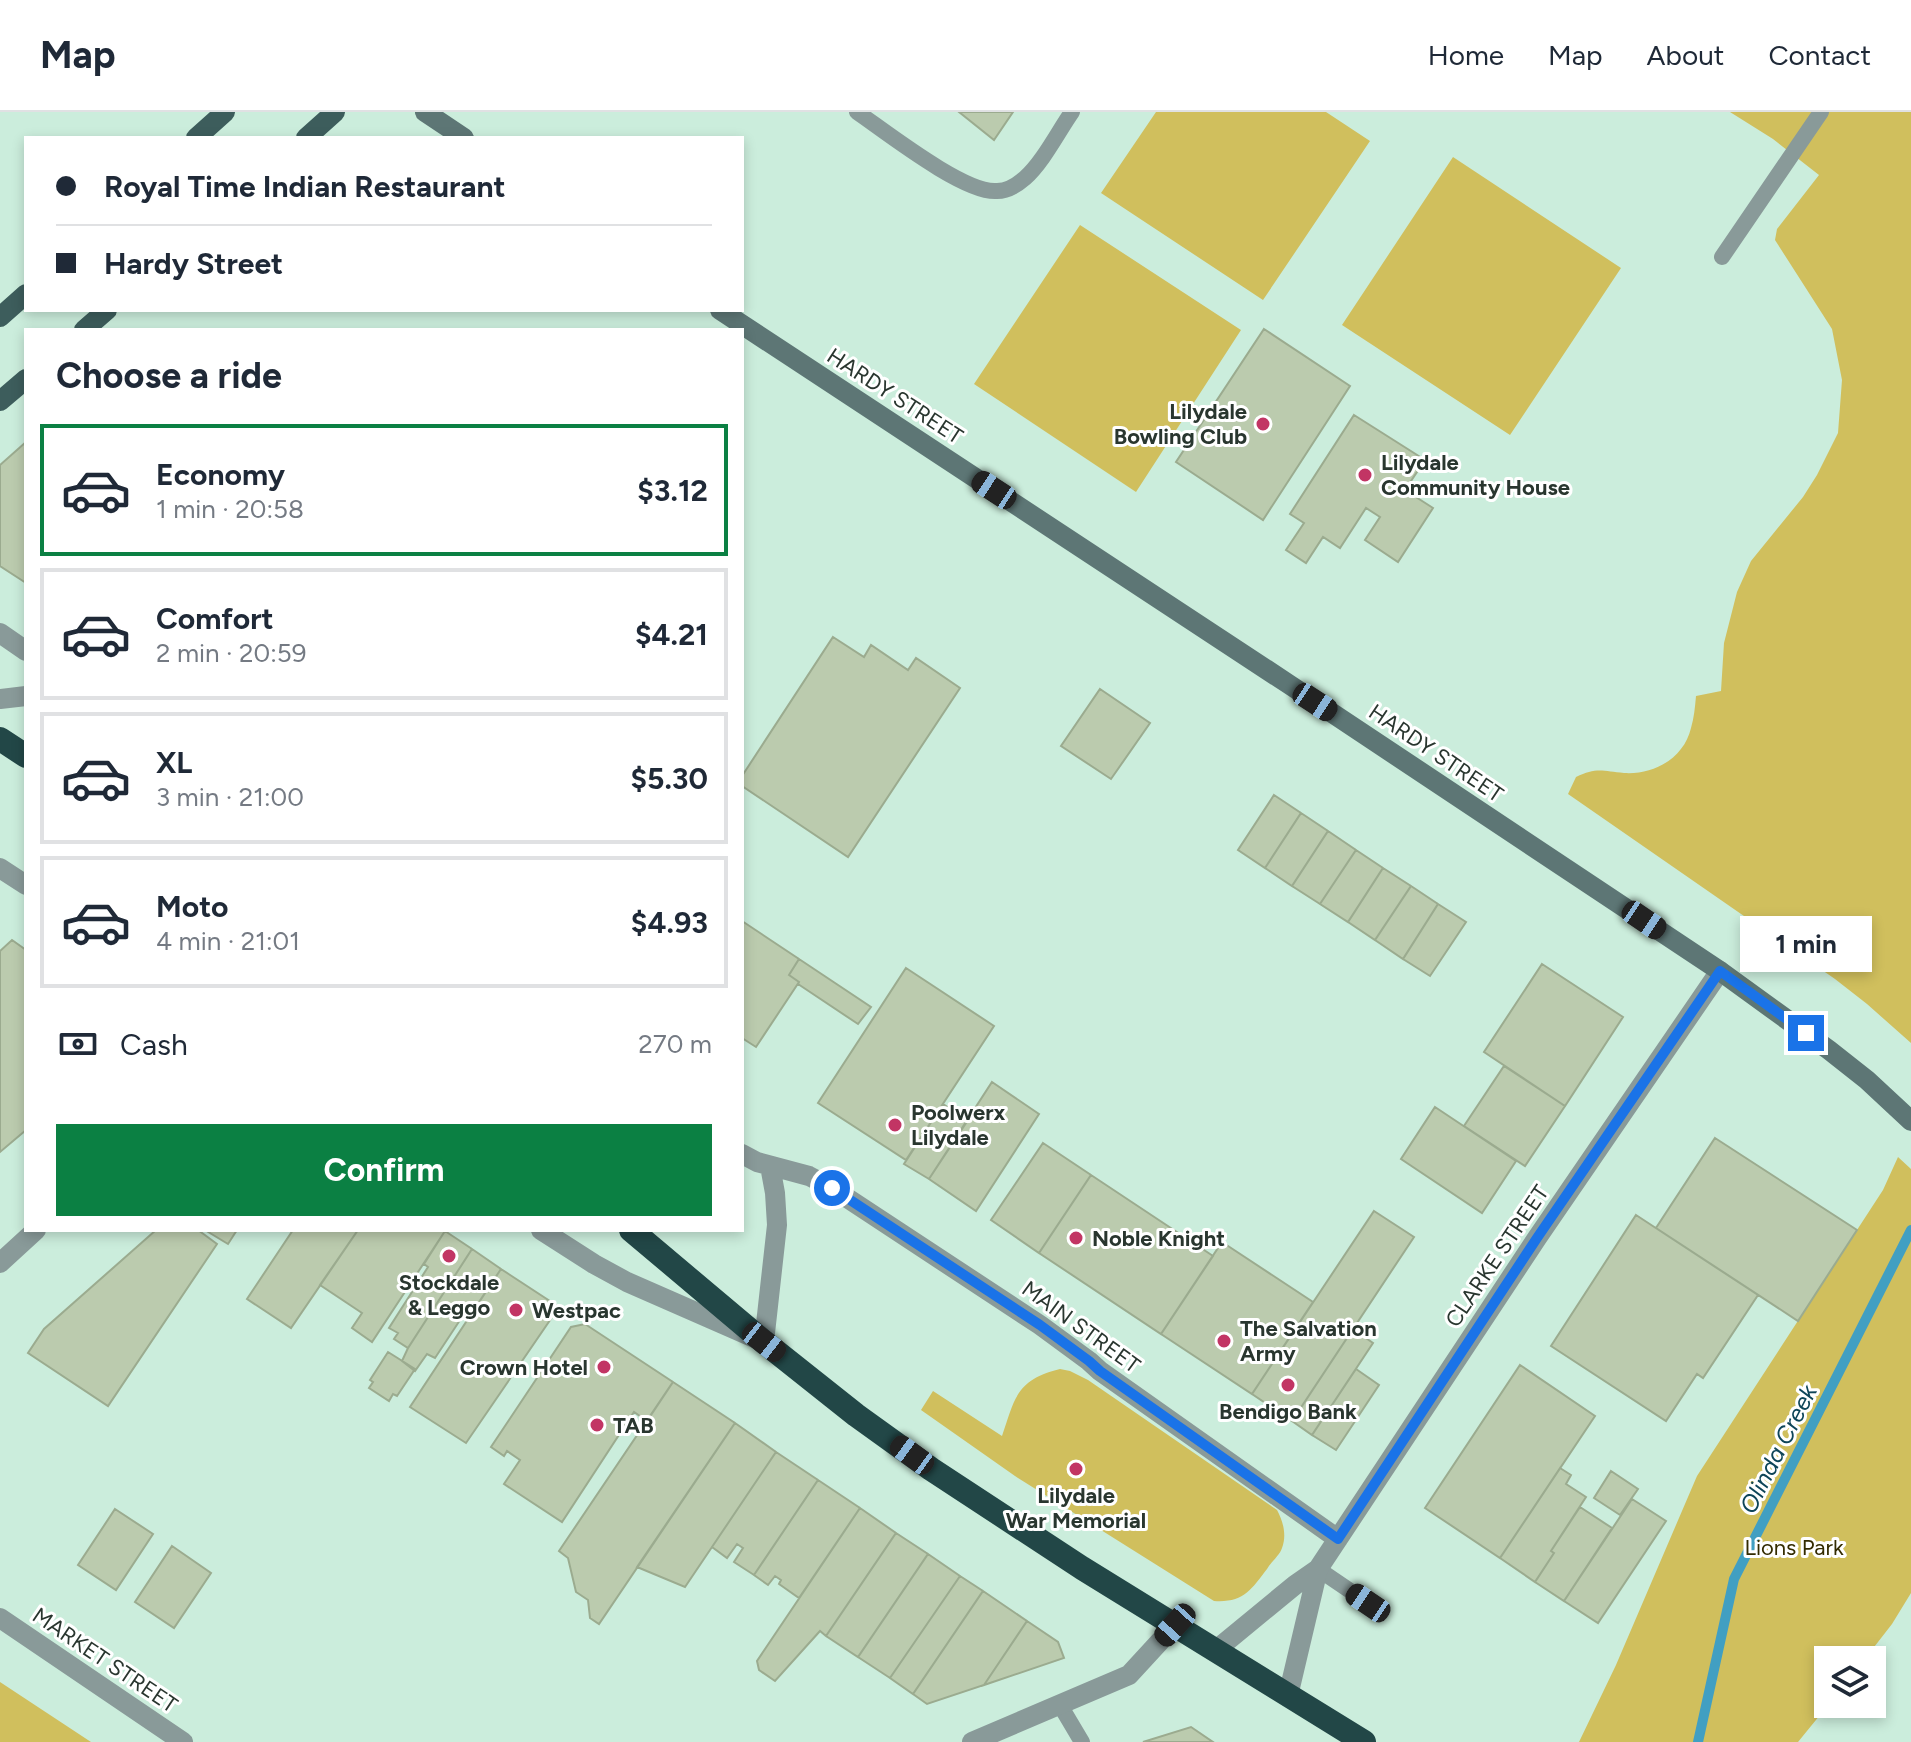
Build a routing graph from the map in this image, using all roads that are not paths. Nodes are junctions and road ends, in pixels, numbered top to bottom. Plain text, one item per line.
1 (225, 112) edge
2 (335, 112) edge
3 (425, 112) edge
4 (857, 112) edge
5 (1072, 112) edge
6 (1821, 112) edge
7 (198, 136) edge
8 (308, 136) edge
9 (461, 136) edge
10 (1722, 257) dead end
11 (24, 296) edge
12 (105, 312) edge
13 (723, 312) edge
14 (0, 317) edge
15 (86, 328) edge
16 (24, 381) edge
17 (0, 401) edge
18 (0, 633) edge
19 (24, 650) edge
20 (24, 696) edge
21 (0, 699) edge
22 (0, 739) edge
23 (24, 755) edge
24 (0, 868) edge
25 (24, 884) edge
26 (1720, 971) junction
27 (1911, 1121) edge
28 (744, 1155) edge
29 (770, 1166) junction
30 (35, 1232) edge
31 (544, 1232) edge
32 (633, 1232) edge
33 (0, 1263) edge
34 (764, 1342) junction
35 (1338, 1539) junction
36 (1318, 1569) junction
37 (1368, 1603) dead end
38 (0, 1618) edge
39 (1175, 1625) junction
40 (1216, 1650) junction
41 (1288, 1696) junction
42 (1060, 1705) junction
43 (183, 1742) edge
44 (972, 1742) edge
45 (1082, 1742) edge
46 (1364, 1742) edge

1 - 7 main road
2 - 8 main road
3 - 9 main road
4 - 5 lane
6 - 10 lane
11 - 14 main road
12 - 15 main road
13 - 26 main road, HARDY STREET
16 - 17 main road
18 - 19 street
20 - 21 street
22 - 23 highway
24 - 25 street
26 - 27 main road, HARDY STREET
26 - 35 street, CLARKE STREET
28 - 29 street, MAIN STREET
29 - 34 street
29 - 35 street, MAIN STREET
30 - 33 street
31 - 34 street
32 - 34 highway
34 - 39 highway
35 - 36 street, CLARKE STREET
36 - 37 lane
36 - 40 street, CLARKE STREET
36 - 41 street, CLARKE STREET
38 - 43 street, MARKET STREET
39 - 40 highway
39 - 42 street
40 - 41 highway
41 - 46 highway
42 - 44 street
42 - 45 lane

